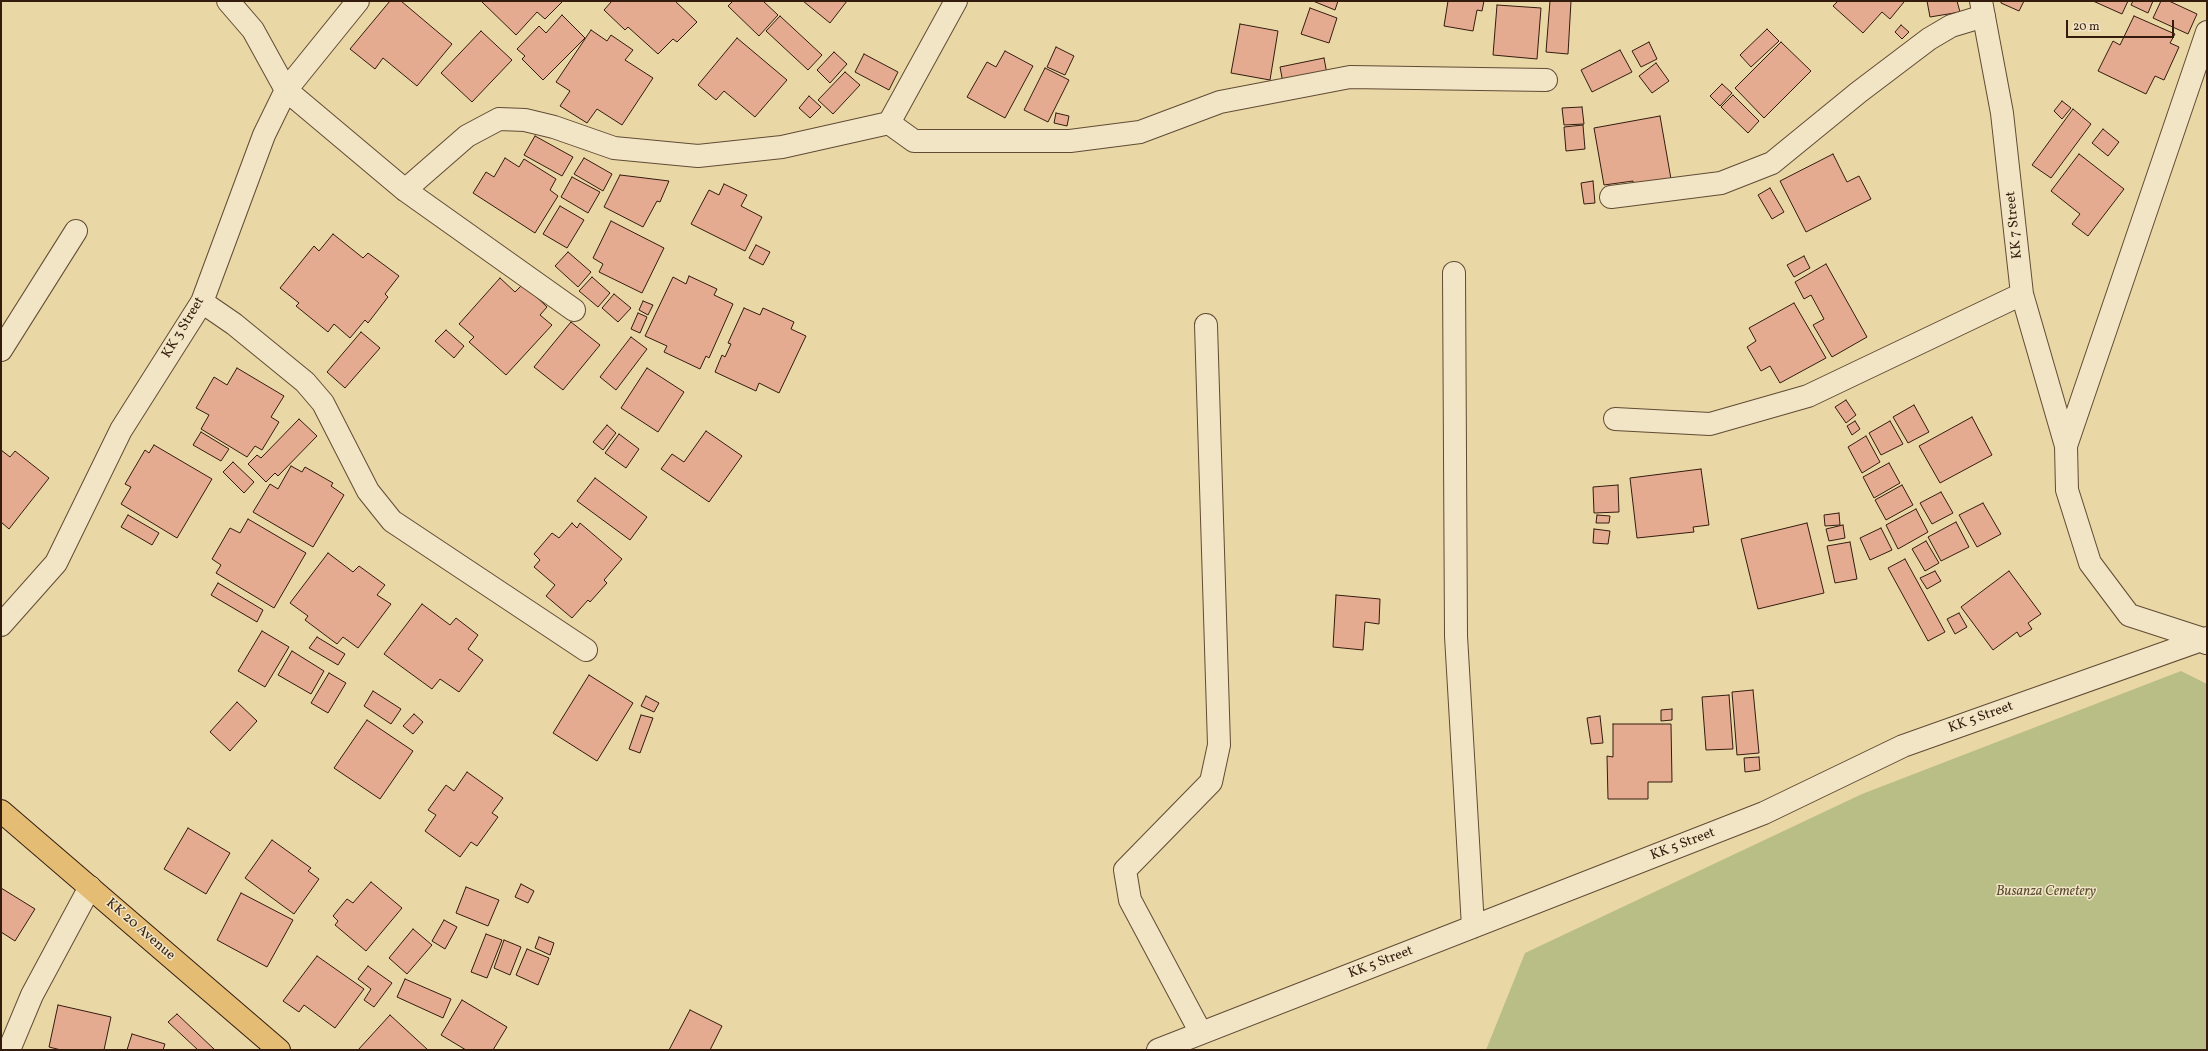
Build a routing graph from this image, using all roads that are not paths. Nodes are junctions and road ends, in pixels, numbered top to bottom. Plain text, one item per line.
1 (228, 1) edge
2 (358, 1) edge
3 (956, 1) edge
4 (1982, 8) edge
5 (2207, 32) edge
6 (1546, 80) dead end
7 (286, 90) junction
8 (889, 123) junction
9 (405, 190) junction
10 (1611, 198) dead end
11 (76, 231) dead end
12 (1454, 273) dead end
13 (2022, 294) junction
14 (202, 302) junction
15 (574, 310) dead end
16 (1206, 325) dead end
17 (1, 350) edge
18 (1615, 419) dead end
19 (2066, 446) junction
20 (1, 625) edge
21 (2206, 640) edge
22 (586, 650) dead end
23 (1, 811) edge
24 (90, 887) junction
25 (1473, 927) junction
26 (1200, 1033) junction
27 (9, 1050) edge
28 (279, 1050) edge
29 (1158, 1050) edge

1 - 7 street
2 - 7 street, KK 3 Street
3 - 8 street
4 - 10 street
4 - 13 street, KK 7 Street
5 - 19 street, KK 7 Street
6 - 8 street
7 - 9 street
7 - 14 street, KK 3 Street
8 - 9 street
9 - 15 street
11 - 17 street
12 - 25 street
13 - 18 street
13 - 19 street, KK 7 Street
14 - 20 street, KK 3 Street
14 - 22 street
16 - 26 street
19 - 21 street, KK 7 Street
21 - 25 street, KK 5 Street
23 - 24 main road, KK 20 Avenue
24 - 27 street
24 - 28 main road, KK 20 Avenue
25 - 26 street, KK 5 Street
26 - 29 street, KK 5 Street

